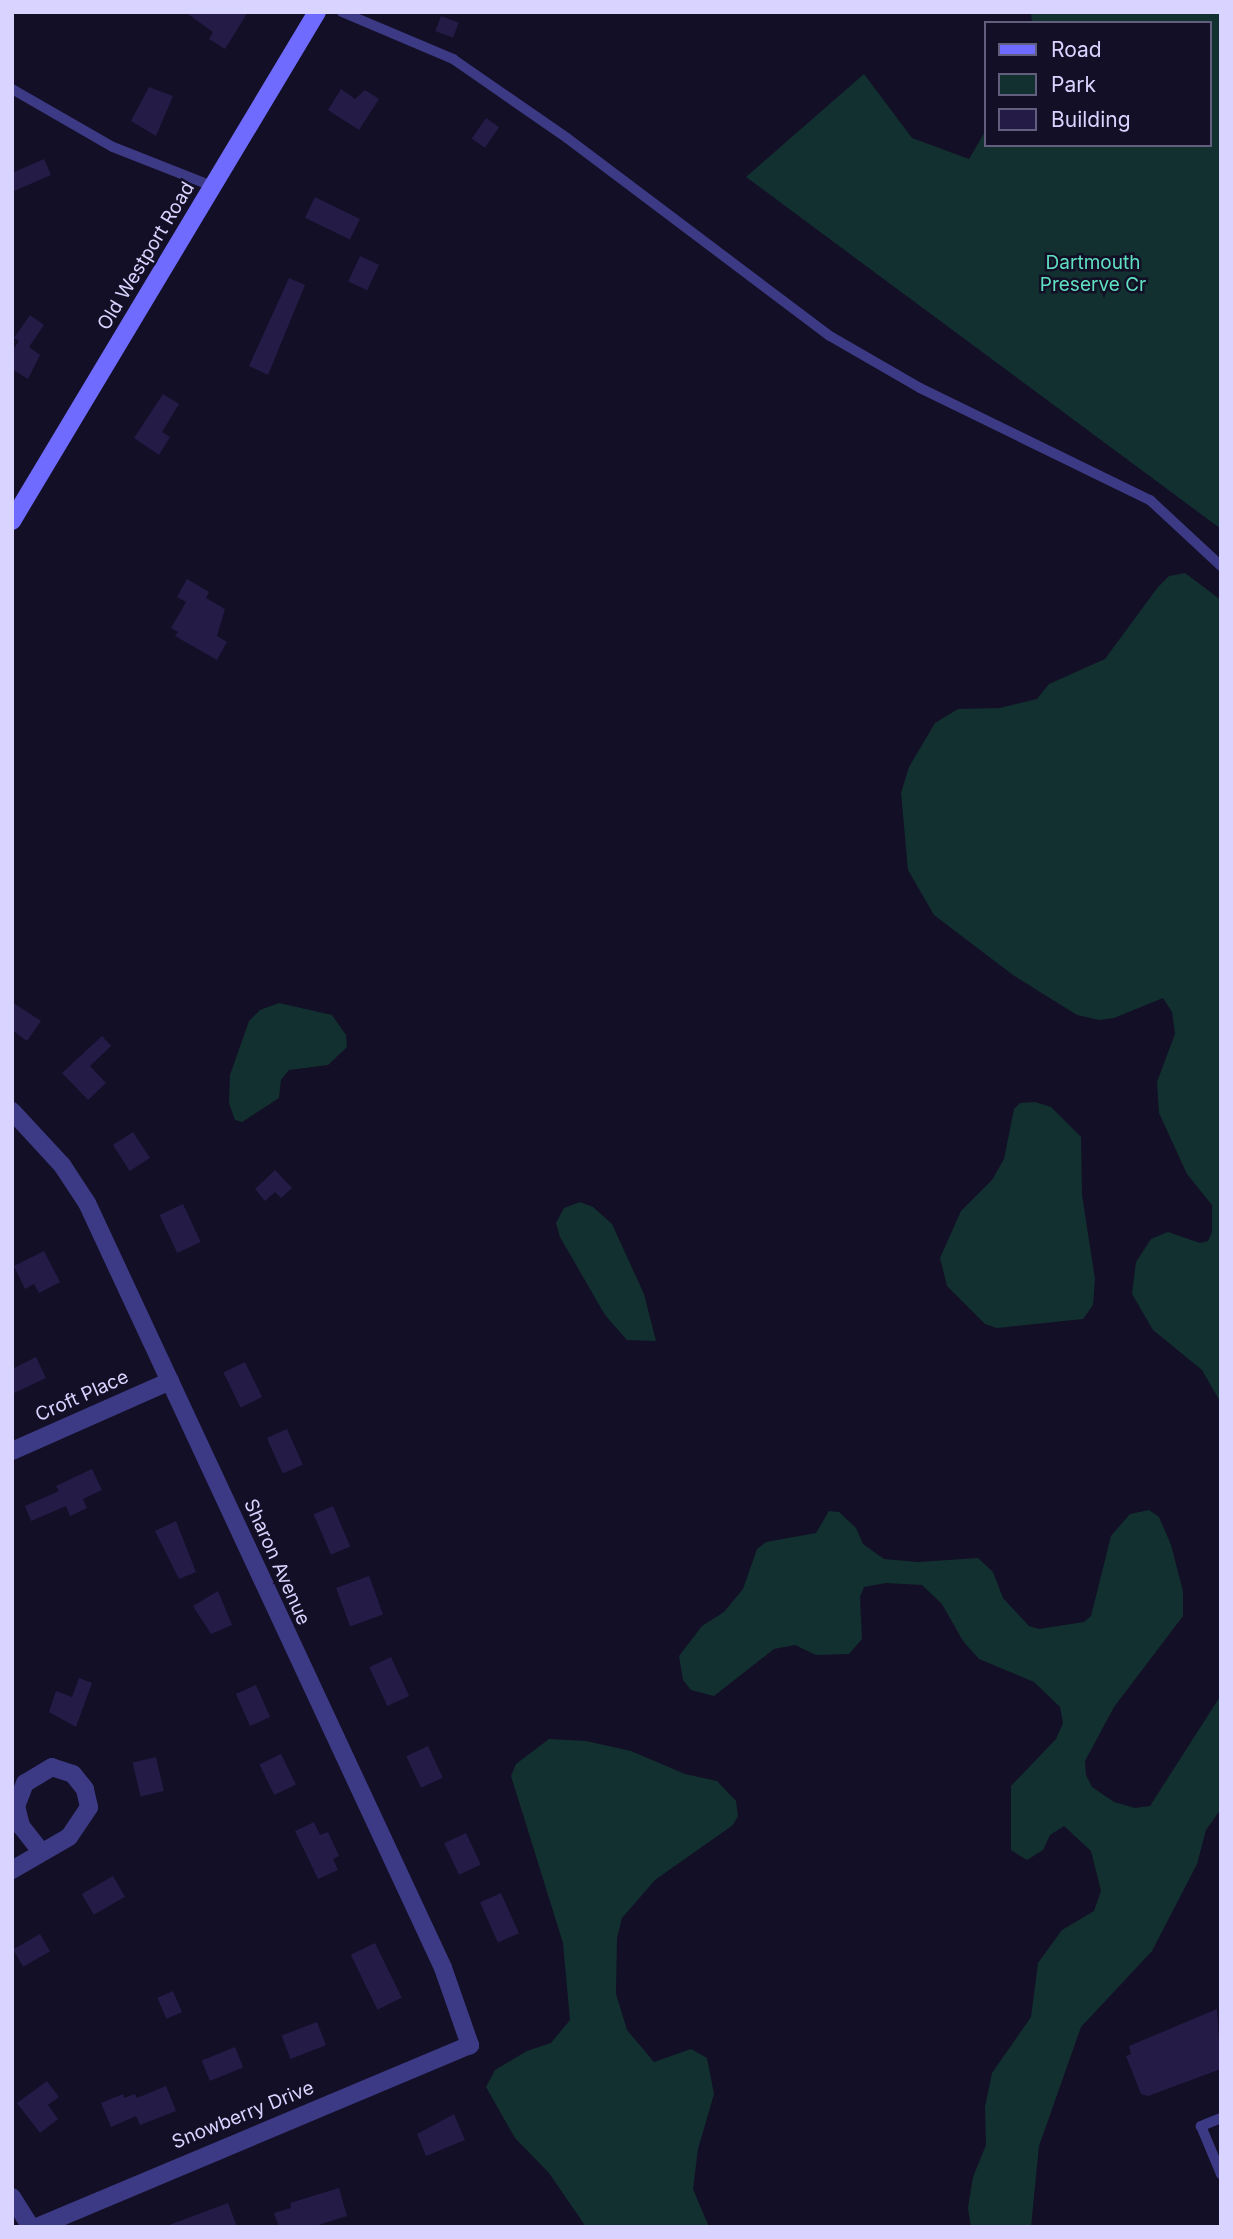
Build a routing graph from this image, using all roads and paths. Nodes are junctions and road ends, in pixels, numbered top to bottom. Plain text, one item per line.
1 (317, 12) edge
2 (342, 12) edge
3 (12, 89) edge
4 (212, 186) junction
5 (12, 521) edge
6 (1221, 566) edge
7 (12, 1111) edge
8 (170, 1381) junction
9 (12, 1451) edge
10 (41, 1852) junction
11 (12, 1870) edge
12 (468, 2049) joint
13 (1221, 2118) edge
14 (1221, 2174) edge
15 (12, 2197) edge
16 (31, 2227) edge
17 (37, 2227) edge

1 - 4 main road, Old Westport Road
2 - 6 lane
3 - 4 lane
4 - 5 main road, Old Westport Road
7 - 8 street, Sharon Avenue
8 - 9 street, Croft Place
8 - 12 street, Sharon Avenue
10 - 10 street
10 - 11 street
12 - 17 street, Snowberry Drive
13 - 14 lane
15 - 16 street

